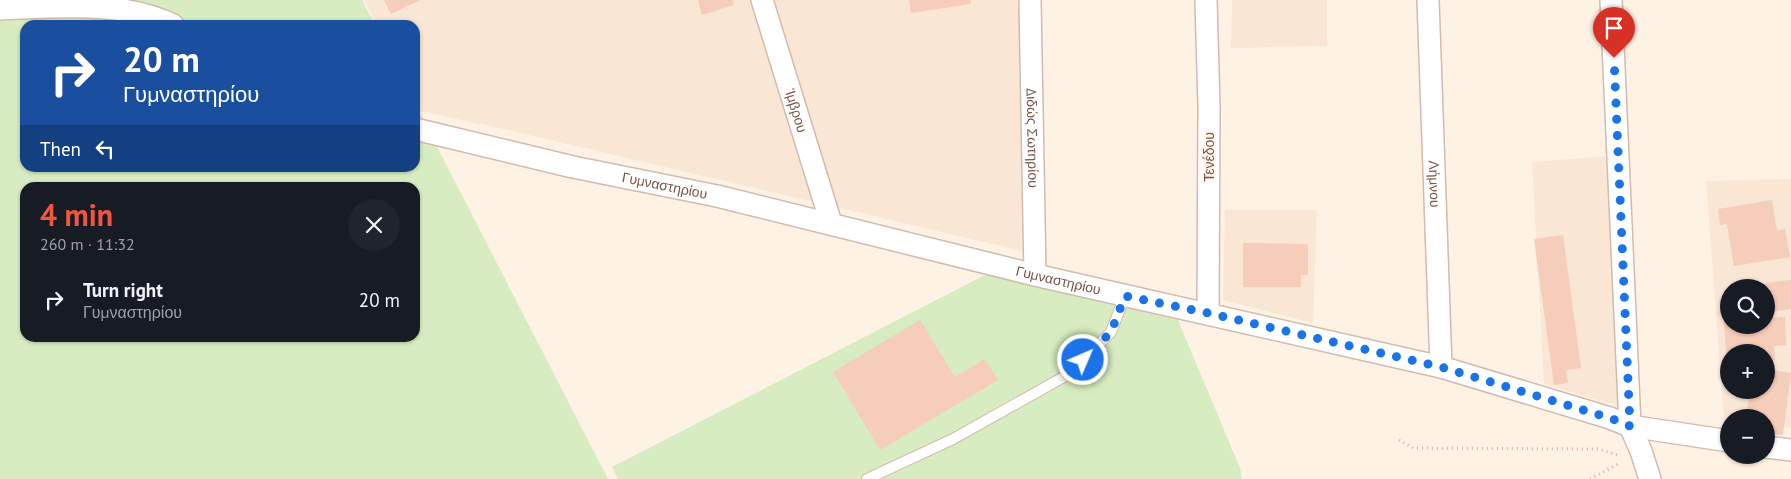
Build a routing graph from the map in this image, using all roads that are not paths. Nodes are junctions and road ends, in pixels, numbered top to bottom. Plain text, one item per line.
1 (762, 0) edge
2 (1030, 0) edge
3 (1206, 0) edge
4 (1428, 0) edge
5 (1611, 0) edge
6 (0, 9) edge
7 (159, 20) edge
8 (420, 130) edge
9 (831, 223) junction
10 (1035, 275) junction
11 (1125, 296) junction
12 (1208, 313) junction
13 (1441, 367) junction
14 (1630, 426) junction
15 (1720, 440) edge
16 (1775, 448) edge
17 (1791, 450) edge
18 (867, 479) edge
19 (1650, 479) edge

1 - 9 street, Ίμβρου
2 - 10 street, Διδώς Σωτηρίου
3 - 12 street, Τενέδου
4 - 13 street, Λήμνου
5 - 14 street
6 - 7 street
8 - 9 street, Γυμναστηρίου
9 - 10 street, Γυμναστηρίου
10 - 11 street, Γυμναστηρίου
11 - 12 street, Γυμναστηρίου
11 - 18 lane
12 - 13 street, Γυμναστηρίου
13 - 14 street, Γυμναστηρίου
14 - 15 street, Γυμναστηρίου
14 - 19 street
16 - 17 street

